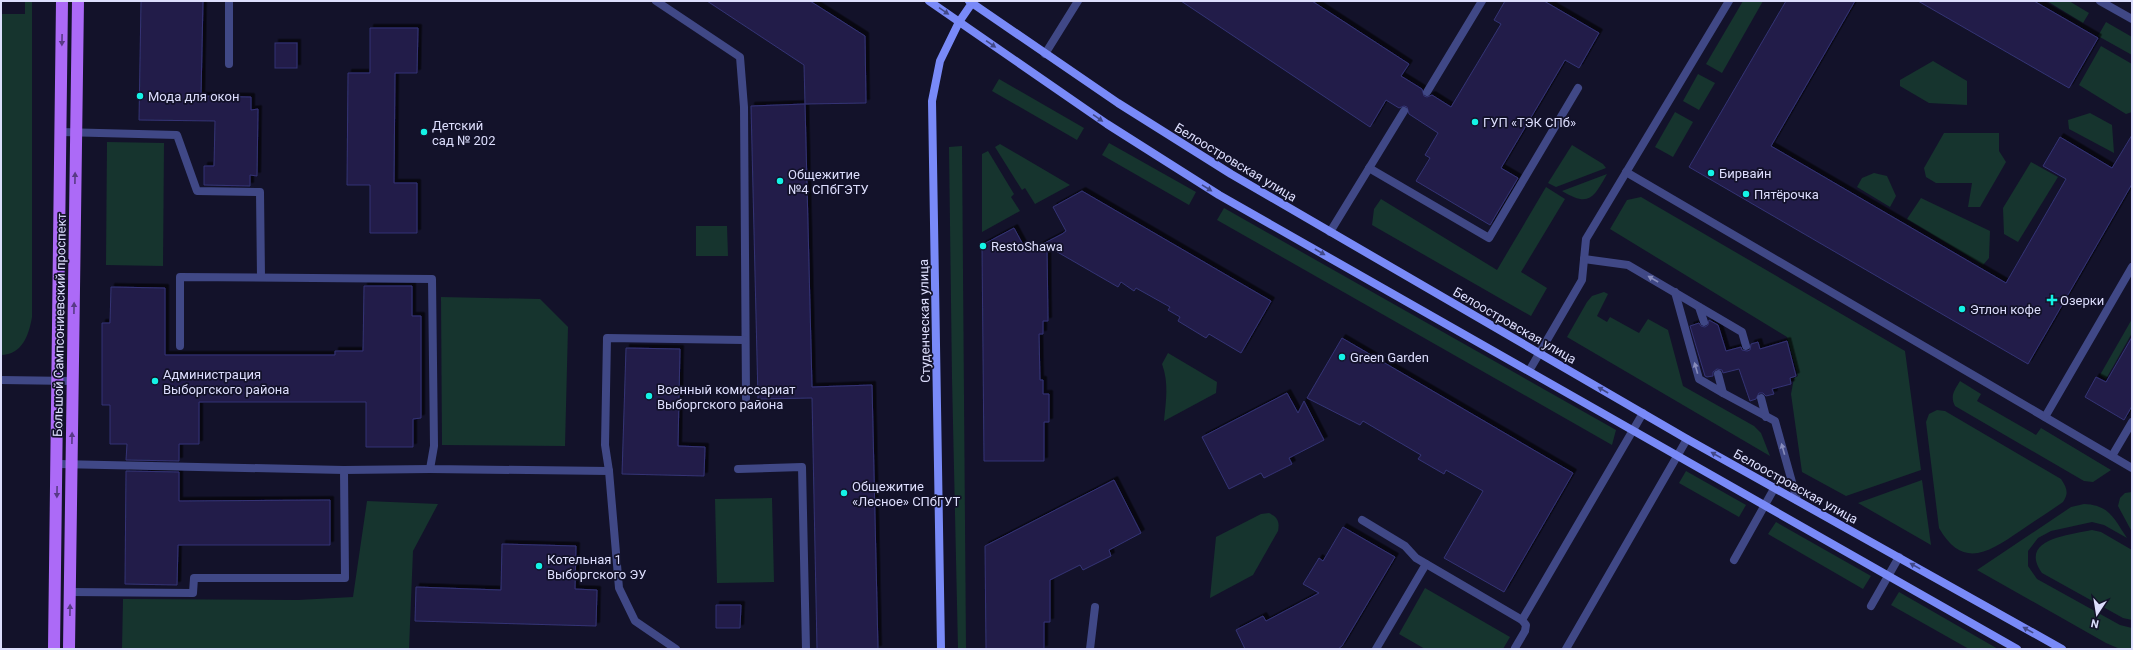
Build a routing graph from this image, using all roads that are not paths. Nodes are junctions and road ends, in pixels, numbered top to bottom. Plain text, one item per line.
1 (62, 1) edge
2 (78, 1) edge
3 (229, 1) edge
4 (656, 1) edge
5 (929, 1) edge
6 (1078, 1) edge
7 (1482, 1) edge
8 (1729, 1) edge
9 (2100, 1) edge
10 (970, 2) edge
11 (2132, 19) edge
12 (959, 22) junction
13 (1045, 54) junction
14 (229, 64) dead end
15 (1578, 88) dead end
16 (1428, 92) dead end
17 (1404, 111) dead end
18 (61, 132) junction
19 (76, 132) junction
20 (1369, 168) junction
21 (1626, 172) junction
22 (1330, 232) junction
23 (1584, 259) junction
24 (2132, 267) edge
25 (261, 277) junction
26 (1675, 292) junction
27 (1699, 307) junction
28 (1704, 322) dead end
29 (744, 340) junction
30 (180, 346) dead end
31 (1746, 346) dead end
32 (1540, 353) junction
33 (1529, 371) junction
34 (1718, 374) dead end
35 (1, 380) edge
36 (59, 380) junction
37 (72, 381) junction
38 (1724, 393) junction
39 (746, 398) dead end
40 (1761, 398) dead end
41 (1643, 413) junction
42 (1766, 417) junction
43 (2045, 417) junction
44 (2132, 422) edge
45 (1633, 430) junction
46 (1688, 439) junction
47 (1678, 456) junction
48 (2112, 456) junction
49 (58, 464) junction
50 (72, 464) junction
51 (2132, 468) edge
52 (430, 469) junction
53 (738, 469) dead end
54 (344, 470) junction
55 (609, 471) junction
56 (1775, 487) junction
57 (1797, 500) junction
58 (1764, 505) junction
59 (1362, 520) dead end
60 (1899, 557) junction
61 (1734, 560) dead end
62 (1426, 564) junction
63 (1888, 576) junction
64 (70, 592) junction
65 (1095, 606) dead end
66 (1871, 606) dead end
67 (1522, 620) junction
68 (1515, 648) edge
69 (54, 649) edge
70 (69, 649) edge
71 (676, 649) edge
72 (806, 649) edge
73 (941, 649) edge
74 (1090, 649) edge
75 (1376, 649) edge
76 (1566, 649) edge
77 (2017, 649) edge
78 (2062, 649) edge

1 -> 18 main road, Большой Сампсониевский проспект
2 - 19 main road, Большой Сампсониевский проспект
3 - 14 street
4 - 29 street
5 -> 12 street
6 - 13 street
7 - 16 street
8 - 21 street
9 - 11 street
10 - 12 street, Студенческая улица
10 - 13 street, Белоостровская улица
12 -> 33 street
12 - 73 street, Студенческая улица
13 - 22 street, Белоостровская улица
15 - 20 street
17 - 20 street
18 - 19 street
18 - 36 main road, Большой Сампсониевский проспект
19 - 25 street
37 -> 19 main road, Большой Сампсониевский проспект
20 - 22 street
21 - 23 street
21 - 43 street
22 - 32 street, Белоостровская улица
26 -> 23 street
23 - 32 street
24 - 43 street
25 - 30 street
25 - 52 street
26 - 27 street
38 -> 26 street
27 - 28 street
27 - 31 street
29 - 39 street
29 - 55 street
32 - 33 street
41 -> 32 street, Белоостровская улица
33 - 45 street
34 - 38 street
35 - 36 street
36 - 37 street
36 - 49 main road, Большой Сампсониевский проспект
50 -> 37 main road, Большой Сампсониевский проспект
38 - 42 street
40 - 42 street
41 - 45 street
41 - 46 street, Белоостровская улица
57 -> 42 street
43 - 48 street
44 - 48 street
45 - 47 street
45 - 67 street
46 - 47 street
56 -> 46 street, Белоостровская улица
47 - 58 street
47 - 76 street
48 - 51 street
49 - 50 street
49 -> 69 main road, Большой Сампсониевский проспект
50 - 54 street
50 - 64 main road, Большой Сампсониевский проспект
52 - 54 street
52 - 55 street
53 - 72 street
54 - 64 street
55 - 71 street
56 - 57 street, Белоостровская улица
56 - 58 street
57 - 60 street, Белоостровская улица
58 - 61 street
58 - 63 street
59 - 62 street
60 - 63 street
78 -> 60 street, Белоостровская улица
62 - 67 street
62 - 75 street
63 - 66 street
63 - 77 street
70 -> 64 main road, Большой Сампсониевский проспект
65 - 74 street
67 - 68 street

